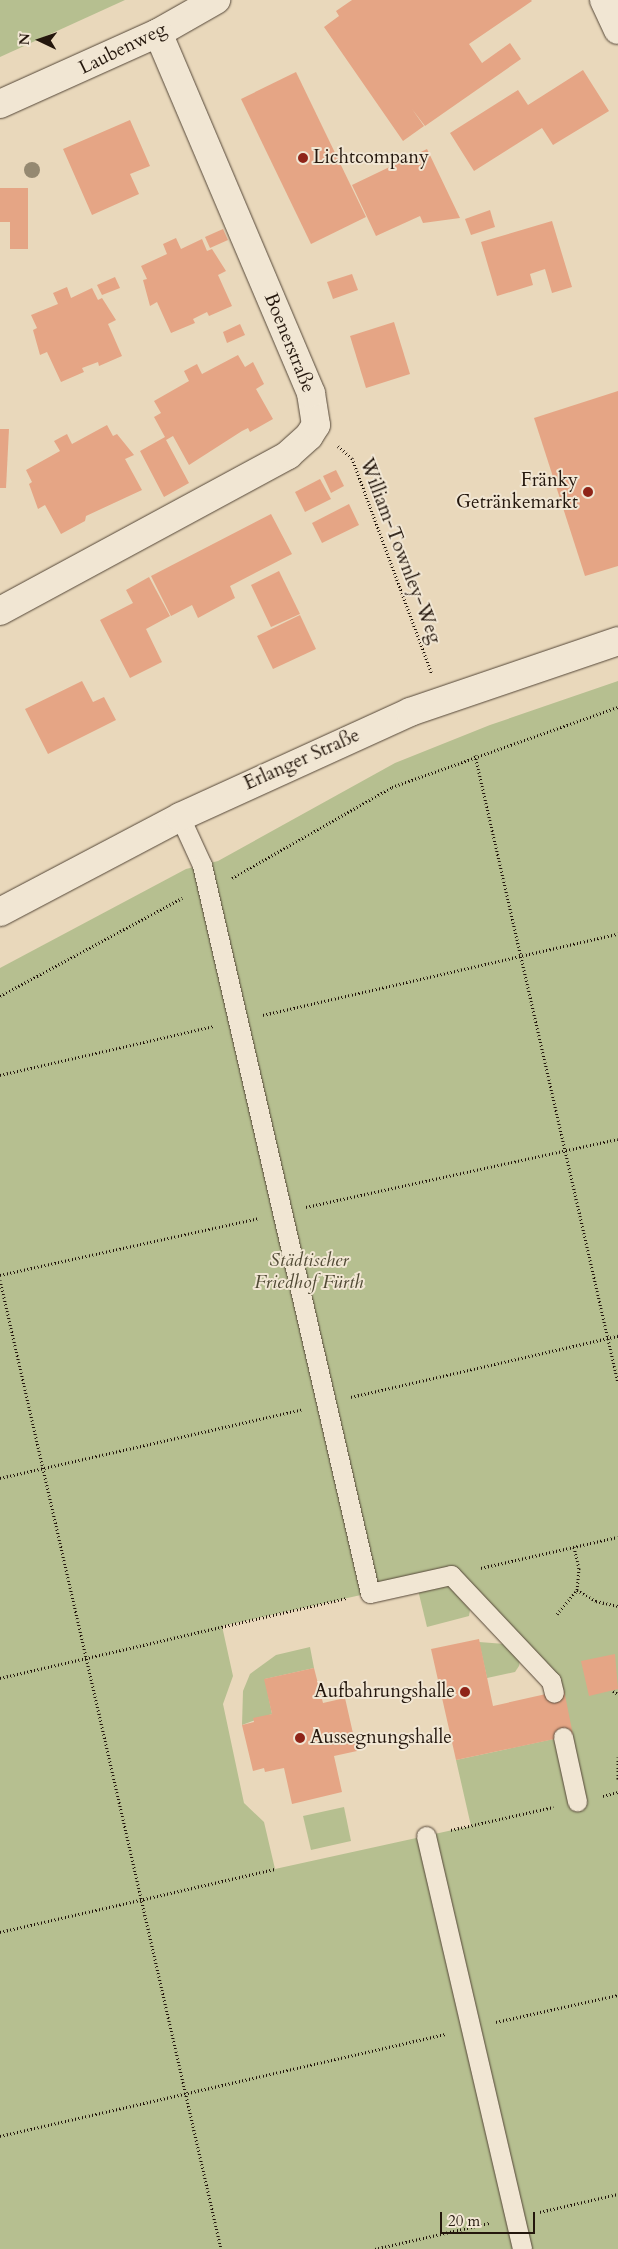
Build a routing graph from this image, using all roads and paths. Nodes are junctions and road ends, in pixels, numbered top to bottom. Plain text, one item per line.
1 (216, 0) edge
2 (604, 0) edge
3 (618, 30) edge
4 (158, 33) junction
5 (0, 104) edge
6 (316, 425) junction
7 (0, 611) edge
8 (618, 641) edge
9 (442, 699) junction
10 (618, 707) edge
11 (475, 755) junction
12 (180, 817) junction
13 (223, 883) dead end
14 (192, 893) dead end
15 (0, 912) edge
16 (618, 934) edge
17 (521, 956) junction
18 (0, 996) edge
19 (254, 1017) dead end
20 (222, 1025) dead end
21 (0, 1076) edge
22 (618, 1139) edge
23 (565, 1150) junction
24 (298, 1209) dead end
25 (266, 1216) dead end
26 (0, 1275) edge
27 (0, 1280) edge
28 (618, 1336) edge
29 (608, 1338) junction
30 (618, 1383) edge
31 (342, 1399) dead end
32 (311, 1407) dead end
33 (43, 1468) junction
34 (0, 1478) edge
35 (618, 1537) edge
36 (574, 1547) junction
37 (451, 1575) junction
38 (577, 1590) junction
39 (355, 1597) dead end
40 (618, 1606) edge
41 (557, 1614) dead end
42 (86, 1658) junction
43 (0, 1678) edge
44 (613, 1691) dead end
45 (554, 1693) dead end
46 (618, 1694) edge
47 (563, 1737) dead end
48 (618, 1758) edge
49 (618, 1778) edge
50 (618, 1792) edge
51 (577, 1801) junction
52 (434, 1834) joint
53 (275, 1869) dead end
54 (142, 1900) junction
55 (0, 1932) edge
56 (618, 1995) edge
57 (486, 2025) dead end
58 (455, 2032) dead end
59 (186, 2094) junction
60 (0, 2136) edge
61 (618, 2194) edge
62 (530, 2214) dead end
63 (500, 2221) dead end
64 (221, 2249) edge
65 (376, 2249) edge
66 (522, 2249) edge

1 - 4 street, Laubenweg
2 - 3 street
4 - 5 street, Laubenweg
4 - 6 street, Boenerstraße
6 - 7 street
6 - 9 path, William-Townley-Weg
8 - 9 street, Erlanger Straße
9 - 12 street, Erlanger Straße
10 - 11 path
11 - 13 path
11 - 17 path
12 - 15 street, Erlanger Straße
12 - 37 lane
14 - 18 path
16 - 17 path
17 - 19 path
17 - 23 path
20 - 21 path
22 - 23 path
23 - 24 path
23 - 29 path
25 - 26 path
27 - 33 path
28 - 29 path
29 - 30 path
29 - 31 path
32 - 33 path
33 - 34 path
33 - 42 path
35 - 36 path
36 - 37 path
36 - 38 path
37 - 45 lane
38 - 40 path
38 - 41 path
39 - 42 path
42 - 43 path
42 - 54 path
44 - 46 path
47 - 51 lane
48 - 49 path
50 - 51 path
51 - 52 path
52 - 66 lane
53 - 54 path
54 - 55 path
54 - 59 path
56 - 57 path
58 - 59 path
59 - 60 path
59 - 64 path
61 - 62 path
63 - 65 path

